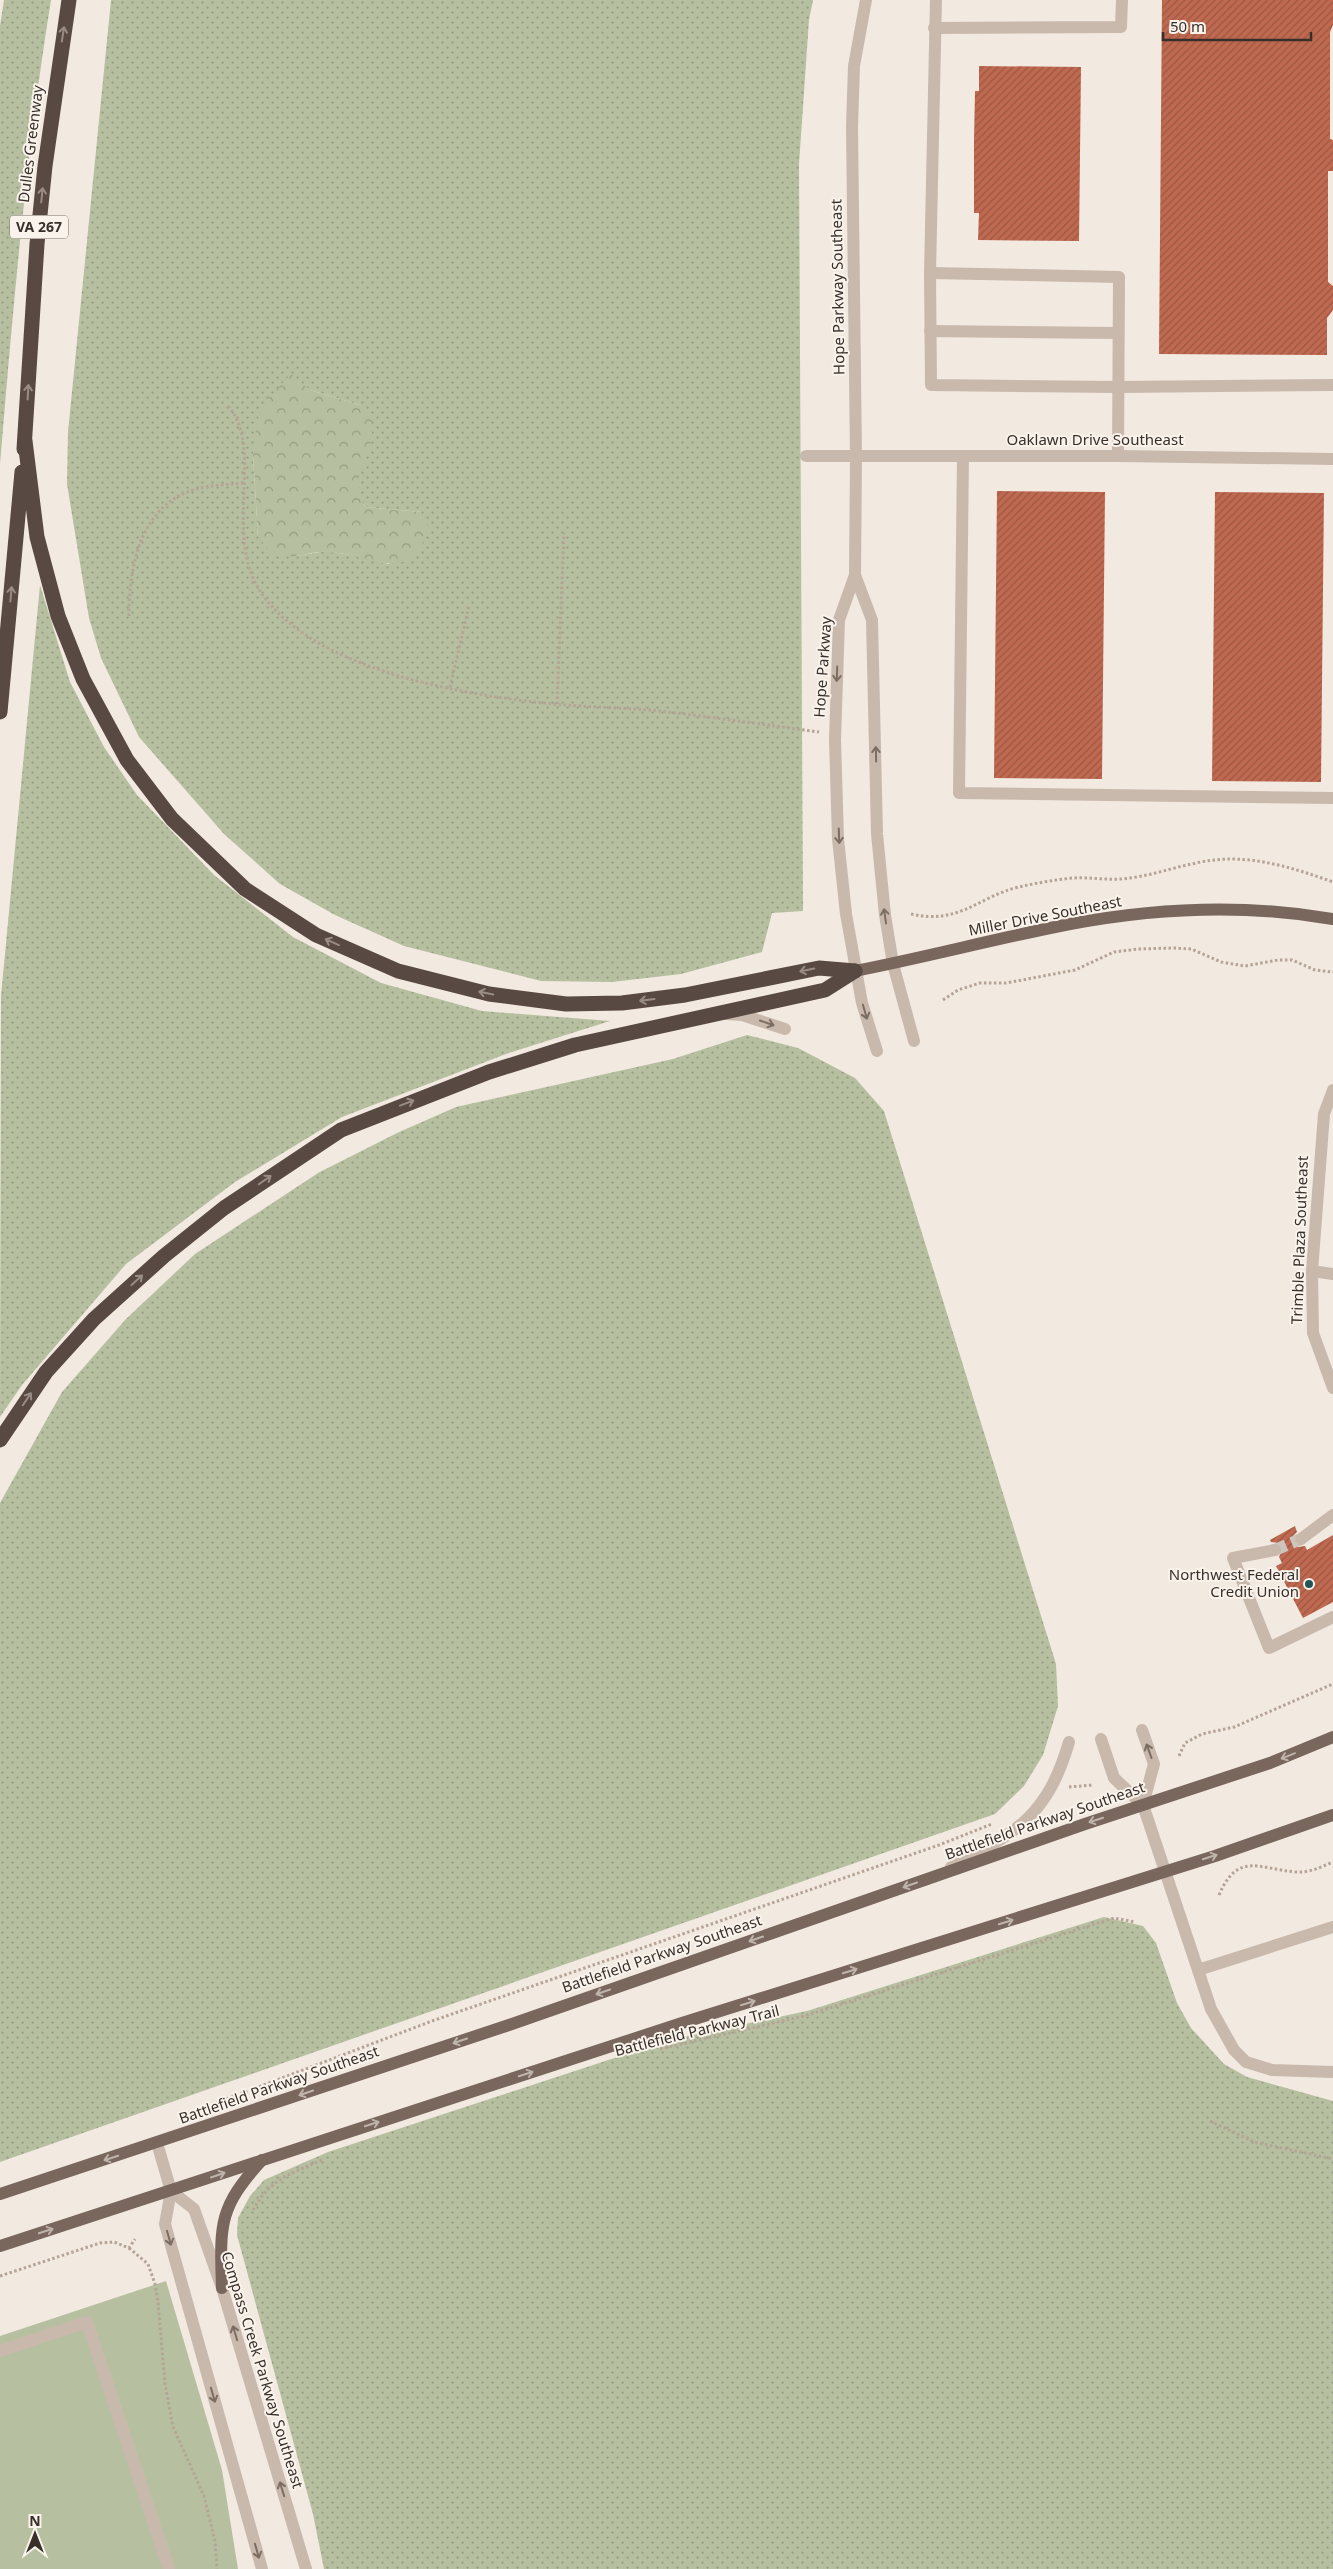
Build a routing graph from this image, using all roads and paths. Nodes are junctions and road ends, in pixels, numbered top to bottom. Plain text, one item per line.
1 (69, 0) edge
2 (866, 0) edge
3 (936, 0) edge
4 (1122, 0) edge
5 (934, 28) junction
6 (930, 273) junction
7 (930, 330) junction
8 (1117, 334) junction
9 (1333, 385) edge
10 (1117, 387) junction
11 (228, 406) dead end
12 (25, 441) junction
13 (806, 456) dead end
14 (856, 456) junction
15 (963, 456) junction
16 (1118, 456) junction
17 (1333, 459) edge
18 (243, 484) junction
19 (564, 533) dead end
20 (855, 575) junction
21 (469, 606) dead end
22 (129, 616) dead end
23 (450, 687) junction
24 (557, 704) junction
25 (0, 712) edge
26 (835, 734) junction
27 (1333, 798) edge
28 (1333, 882) edge
29 (911, 914) dead end
30 (1333, 919) edge
31 (893, 964) junction
32 (855, 972) junction
33 (1333, 972) edge
34 (943, 1000) dead end
35 (716, 1014) junction
36 (784, 1029) dead end
37 (914, 1041) dead end
38 (877, 1051) dead end
39 (1333, 1090) edge
40 (1312, 1271) junction
41 (1333, 1274) edge
42 (1333, 1388) edge
43 (0, 1440) edge
44 (1333, 1515) edge
45 (1301, 1539) tunnel mouth
46 (1275, 1550) tunnel mouth
47 (1333, 1617) edge
48 (1333, 1684) edge
49 (1142, 1730) dead end
50 (1333, 1738) edge
51 (1101, 1739) dead end
52 (1070, 1742) dead end
53 (1179, 1756) dead end
54 (1143, 1805) junction
55 (1333, 1814) edge
56 (996, 1822) dead end
57 (1333, 1862) edge
58 (1164, 1872) junction
59 (930, 1878) junction
60 (1218, 1895) dead end
61 (1135, 1922) dead end
62 (1333, 1927) edge
63 (1198, 1970) junction
64 (658, 2049) dead end
65 (1333, 2072) edge
66 (196, 2110) dead end
67 (1210, 2121) dead end
68 (157, 2144) junction
69 (325, 2158) dead end
70 (262, 2160) junction
71 (1333, 2160) edge
72 (171, 2191) junction
73 (0, 2194) edge
74 (253, 2210) dead end
75 (135, 2239) dead end
76 (0, 2246) edge
77 (129, 2248) junction
78 (0, 2276) edge
79 (222, 2288) junction
80 (0, 2351) edge
81 (168, 2569) edge
82 (217, 2569) edge
83 (262, 2569) edge
84 (306, 2569) edge

12 -> 1 highway, Dulles Greenway / VA 267
2 - 14 street, Hope Parkway Southeast
3 - 5 street
4 - 5 street
5 - 6 street
6 - 7 street
6 - 8 street
7 - 8 street
7 - 10 street
8 - 10 street
9 - 10 street
10 - 16 street
11 - 18 path
25 -> 12 highway, Dulles Greenway / VA 267
32 -> 12 highway
13 - 14 street, Oaklawn Drive Southeast
14 - 15 street, Oaklawn Drive Southeast
14 - 20 street, Hope Parkway Southeast
15 - 16 street, Oaklawn Drive Southeast
15 - 27 street
16 - 17 street, Oaklawn Drive Southeast
18 - 22 path
18 - 23 path
19 - 24 path
20 -> 26 street, Hope Parkway
31 -> 20 street
21 - 23 path
23 - 24 path
24 - 26 path
26 -> 32 street, Hope Parkway
28 - 29 path
30 - 31 main road, Miller Drive Southeast
31 - 32 main road, Miller Drive Southeast
31 - 37 street
32 - 35 highway
32 -> 38 street, Hope Parkway
33 - 34 path
35 -> 36 street
43 -> 35 highway
39 - 40 street, Trimble Plaza Southeast
40 - 41 street
40 - 42 street, Trimble Plaza Southeast
44 - 45 street
46 - 47 street
48 - 53 path
54 -> 49 street
50 -> 54 main road, Battlefield Parkway Southeast
51 - 54 street
52 - 59 street
54 - 58 street
54 -> 59 main road, Battlefield Parkway Southeast
58 -> 55 main road
56 - 66 path
57 - 60 path
58 - 63 street
70 -> 58 main road
59 -> 68 main road, Battlefield Parkway Southeast
61 - 64 path, Battlefield Parkway Trail
62 - 63 street
63 - 65 street
67 - 71 path
68 - 72 street
68 -> 73 main road, Battlefield Parkway Southeast
69 - 74 path
72 -> 70 main road
70 - 79 main road
76 -> 72 main road
72 - 79 street, Compass Creek Parkway Southeast
72 -> 83 street
75 - 77 path
77 - 78 path
77 - 82 path
84 -> 79 street, Compass Creek Parkway Southeast
80 - 81 street

